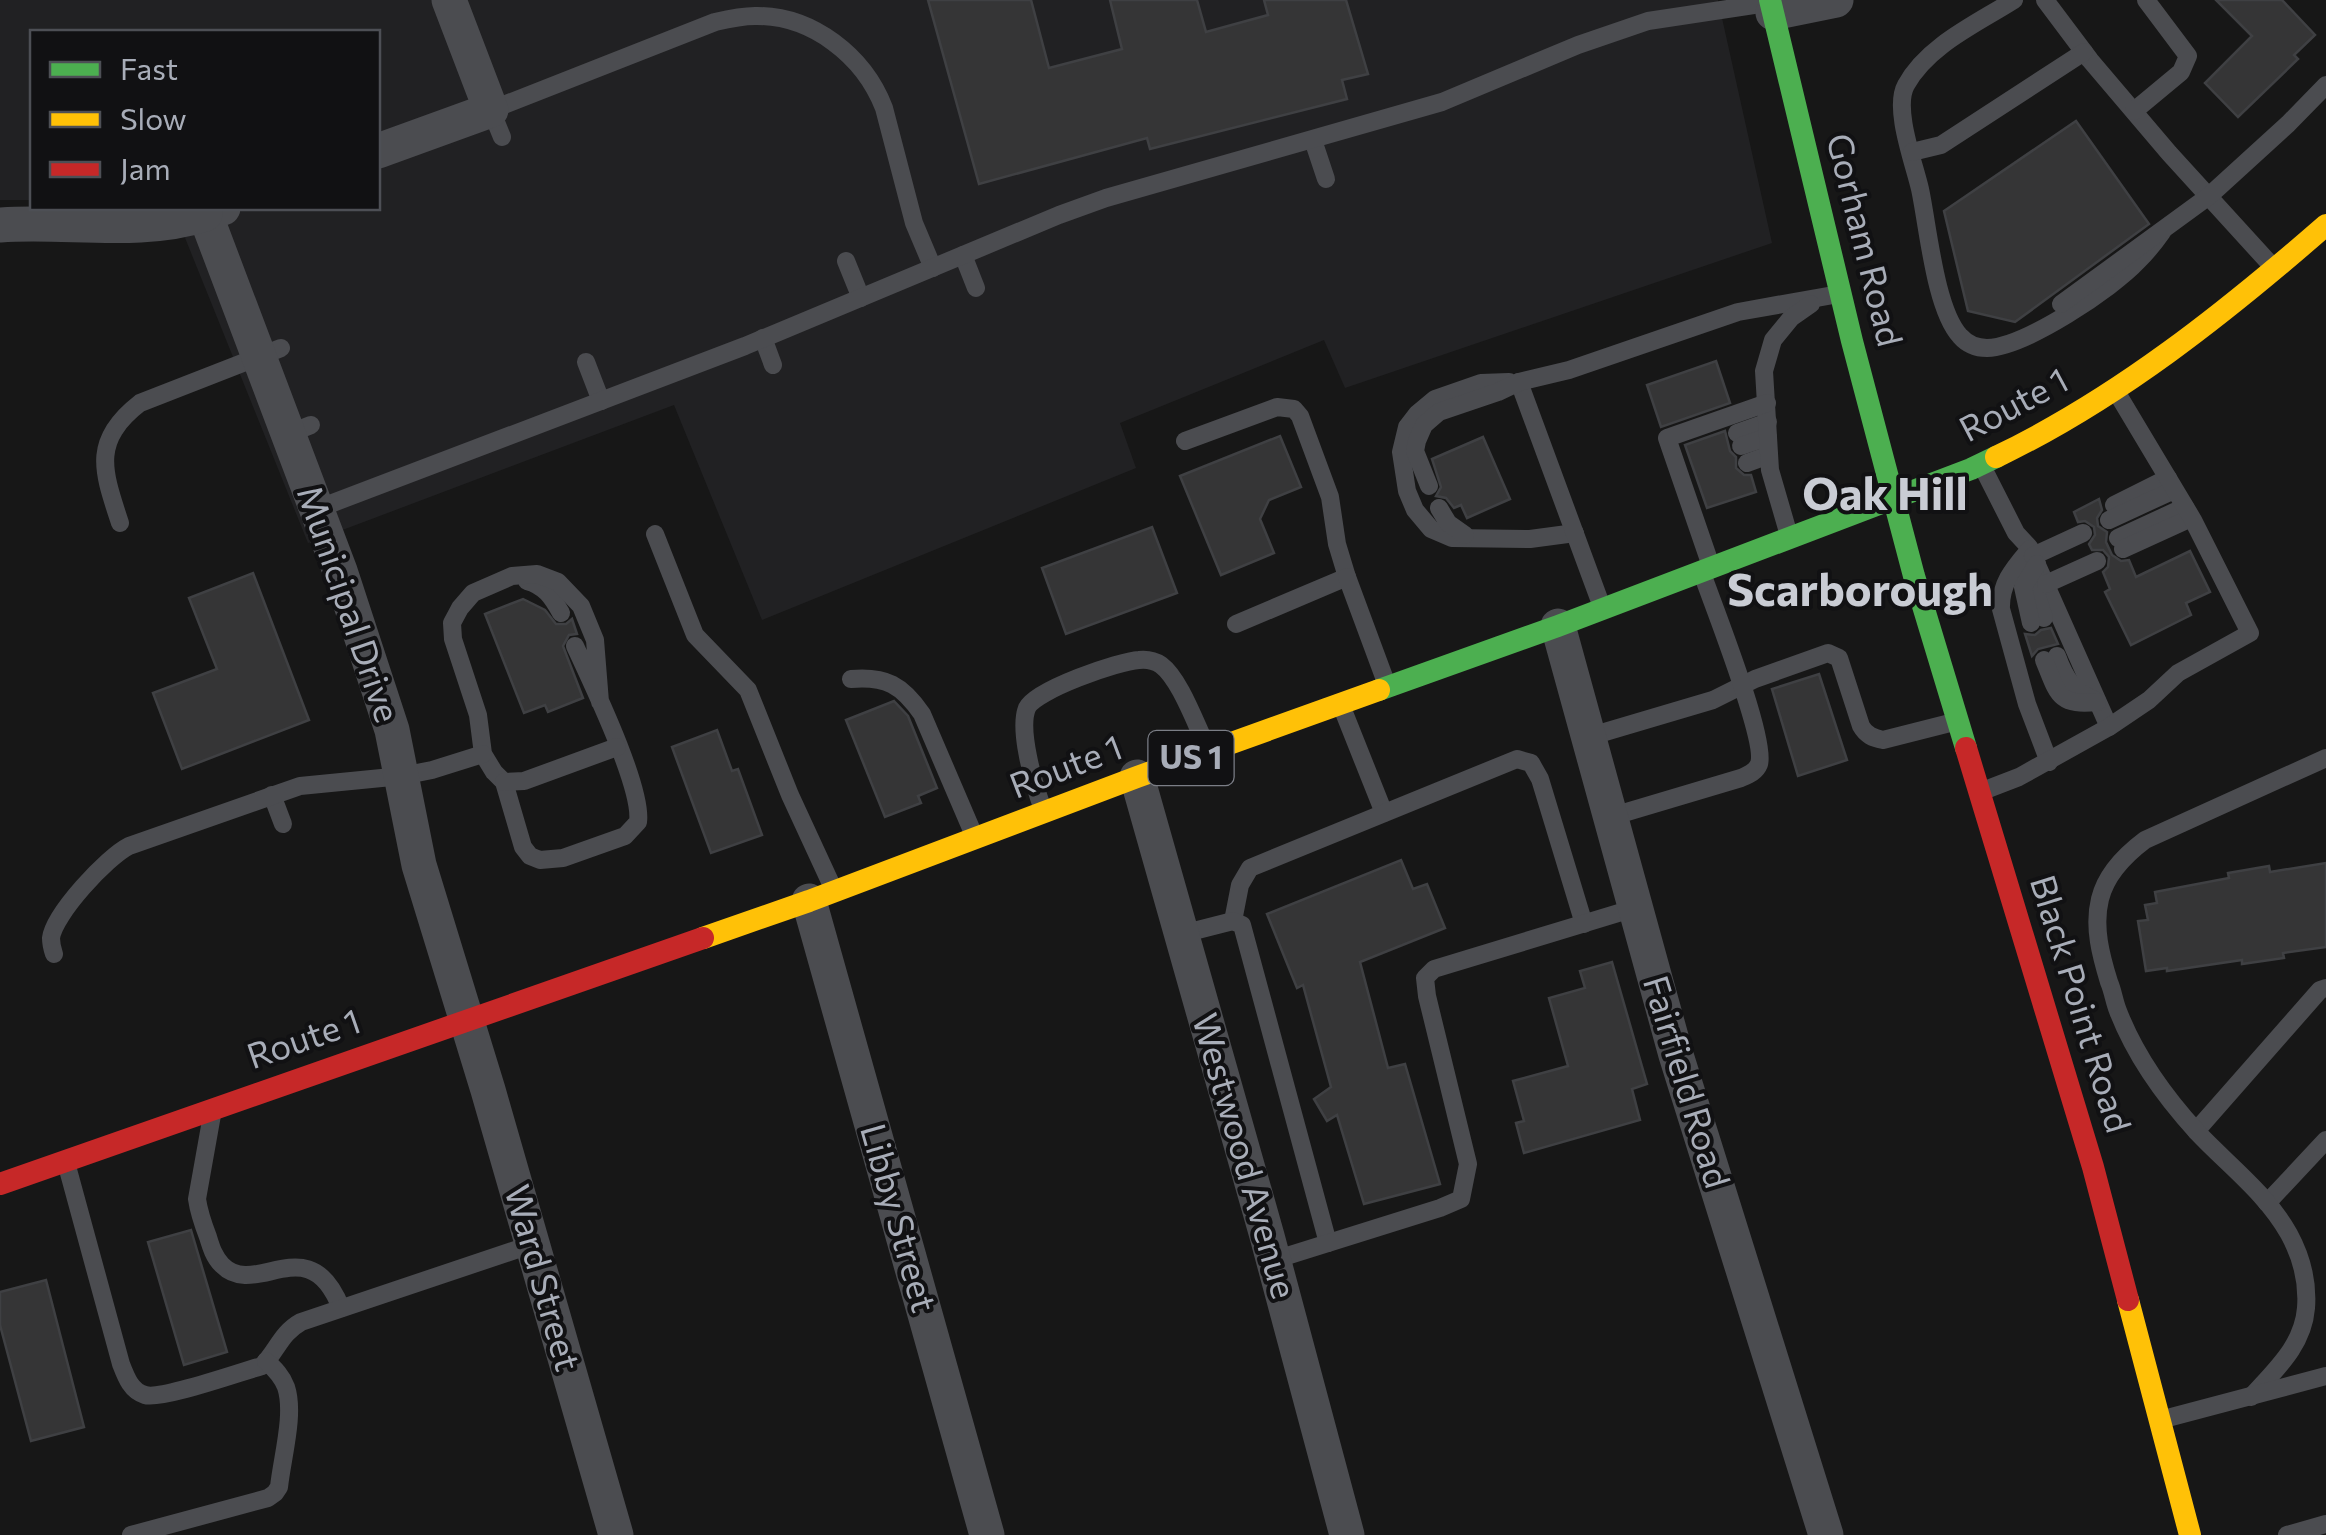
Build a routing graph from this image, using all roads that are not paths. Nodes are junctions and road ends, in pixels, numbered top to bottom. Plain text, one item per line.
1 (449, 0) edge
2 (1836, 0) edge
3 (2014, 0) edge
4 (2045, 0) edge
5 (2146, 0) edge
6 (1771, 5) edge
7 (2084, 52) junction
8 (2326, 85) edge
9 (2134, 111) junction
10 (496, 124) junction
11 (1313, 140) junction
12 (380, 151) edge
13 (1912, 152) junction
14 (1326, 180) dead end
15 (2208, 196) junction
16 (210, 210) edge
17 (2326, 225) edge
18 (0, 226) edge
19 (963, 255) junction
20 (846, 262) dead end
21 (933, 268) junction
22 (2275, 269) junction
23 (976, 288) dead end
24 (1830, 296) junction
25 (861, 298) junction
26 (763, 338) junction
27 (270, 352) junction
28 (586, 362) dead end
29 (774, 364) dead end
30 (1519, 382) junction
31 (2114, 389) junction
32 (600, 401) junction
33 (1767, 402) junction
34 (1184, 441) dead end
35 (1769, 446) junction
36 (1981, 464) junction
37 (2171, 484) junction
38 (1429, 486) dead end
39 (1892, 497) junction
40 (1439, 508) dead end
41 (317, 509) junction
42 (2188, 512) junction
43 (120, 523) dead end
44 (1575, 533) junction
45 (654, 534) dead end
46 (1468, 536) junction
47 (1789, 536) junction
48 (2036, 562) junction
49 (1706, 569) junction
50 (1347, 577) junction
51 (497, 582) junction
52 (1603, 609) junction
53 (562, 613) dead end
54 (2037, 620) dead end
55 (1236, 624) dead end
56 (1558, 626) junction
57 (575, 646) dead end
58 (2050, 658) dead end
59 (851, 679) dead end
60 (1742, 686) junction
61 (1388, 688) junction
62 (600, 702) junction
63 (2097, 702) junction
64 (1340, 705) junction
65 (1958, 721) junction
66 (2110, 727) junction
67 (1588, 736) junction
68 (618, 746) junction
69 (1209, 752) junction
70 (482, 754) junction
71 (2326, 758) edge
72 (2049, 762) junction
73 (402, 776) junction
74 (1138, 778) junction
75 (504, 782) junction
76 (1980, 792) junction
77 (272, 795) junction
78 (1044, 812) junction
79 (1384, 813) junction
80 (1610, 818) junction
81 (283, 824) dead end
82 (975, 838) junction
83 (822, 896) junction
84 (1635, 908) junction
85 (1233, 921) junction
86 (1584, 924) junction
87 (1182, 934) junction
88 (54, 954) dead end
89 (2326, 988) edge
90 (468, 1020) junction
91 (214, 1108) junction
92 (2196, 1130) junction
93 (2326, 1140) edge
94 (66, 1161) junction
95 (0, 1184) edge
96 (2267, 1203) junction
97 (1328, 1243) junction
98 (533, 1244) junction
99 (1274, 1260) junction
100 (340, 1308) junction
101 (266, 1361) junction
102 (2326, 1376) edge
103 (2251, 1397) junction
104 (2159, 1420) junction
105 (2326, 1524) edge
106 (132, 1535) edge
107 (616, 1535) edge
108 (987, 1535) edge
109 (1347, 1535) edge
110 (1826, 1535) edge
111 (2190, 1535) edge
112 (2287, 1535) edge

1 - 10 street
2 - 6 street
3 - 13 lane
4 - 7 lane
5 - 9 lane
6 - 11 lane
6 - 24 main road, Gorham Road
7 - 9 lane
7 - 13 lane
8 - 15 lane
9 - 15 lane
10 - 12 street
10 - 21 lane
11 - 14 lane
11 - 19 lane
13 - 15 lane
15 - 22 lane
16 - 18 street
16 - 27 street, Municipal Drive
17 - 22 main road, Route 1 / US 1
19 - 21 lane
19 - 23 lane
20 - 25 lane
21 - 25 lane
22 - 31 main road, Route 1 / US 1
24 - 30 lane
24 - 33 lane
24 - 39 main road, Gorham Road
25 - 26 lane
26 - 29 lane
26 - 32 lane
27 - 41 street, Municipal Drive
27 - 43 lane
28 - 32 lane
30 - 38 lane
30 - 44 lane
30 - 46 lane
31 - 36 main road, Route 1 / US 1
31 - 37 lane
32 - 41 lane
33 - 35 lane
33 - 49 lane
34 - 50 lane
35 - 35 lane
35 - 47 lane
36 - 39 main road, Route 1 / US 1
36 - 48 lane
37 - 42 lane
37 - 42 lane
39 - 47 main road, Route 1 / US 1
39 - 65 main road, Black Point Road
40 - 46 lane
41 - 73 street, Municipal Drive
42 - 66 lane
44 - 46 lane
44 - 52 lane
45 - 83 lane
47 - 49 main road, Route 1 / US 1
48 - 48 lane
48 - 54 lane
48 - 63 lane
48 - 72 lane
49 - 52 main road, Route 1 / US 1
49 - 60 lane
50 - 55 lane
50 - 61 lane
51 - 53 lane
51 - 62 lane
51 - 70 lane
52 - 56 main road, Route 1 / US 1
56 - 61 main road, Route 1 / US 1
56 - 67 street, Fairfield Road
57 - 62 lane
58 - 63 lane
59 - 82 lane
60 - 65 lane
60 - 67 lane
60 - 80 lane
61 - 64 main road, Route 1 / US 1
62 - 68 lane
63 - 66 lane
64 - 69 main road, Route 1 / US 1
64 - 79 lane
65 - 76 main road, Black Point Road
66 - 72 lane
67 - 80 street, Fairfield Road
68 - 75 lane
68 - 75 lane
69 - 74 main road, Route 1 / US 1
69 - 78 lane
70 - 73 lane
70 - 75 lane
71 - 92 lane
72 - 76 lane
73 - 77 lane
73 - 90 street, Municipal Drive
74 - 78 main road, Route 1 / US 1
74 - 87 street, Westwood Avenue
76 - 104 main road, Black Point Road
77 - 81 lane
77 - 88 lane
78 - 82 main road, Route 1 / US 1
79 - 85 lane
79 - 86 lane
80 - 84 street, Fairfield Road
82 - 83 main road, Route 1 / US 1
83 - 90 main road, Route 1 / US 1
83 - 108 street, Libby Street
84 - 86 lane
84 - 110 street, Fairfield Road
85 - 87 lane
85 - 97 lane
86 - 97 lane
87 - 99 street, Westwood Avenue
89 - 92 lane
90 - 91 main road, Route 1 / US 1
90 - 98 street, Ward Street
91 - 94 main road, Route 1 / US 1
91 - 100 lane
92 - 96 lane
93 - 96 lane
94 - 95 main road, Route 1 / US 1
94 - 101 lane
96 - 103 lane
97 - 99 lane
98 - 100 lane
98 - 107 street, Ward Street
99 - 109 street, Westwood Avenue
100 - 101 lane
101 - 106 lane
102 - 103 lane
103 - 104 lane
104 - 111 main road, Black Point Road
105 - 112 lane

